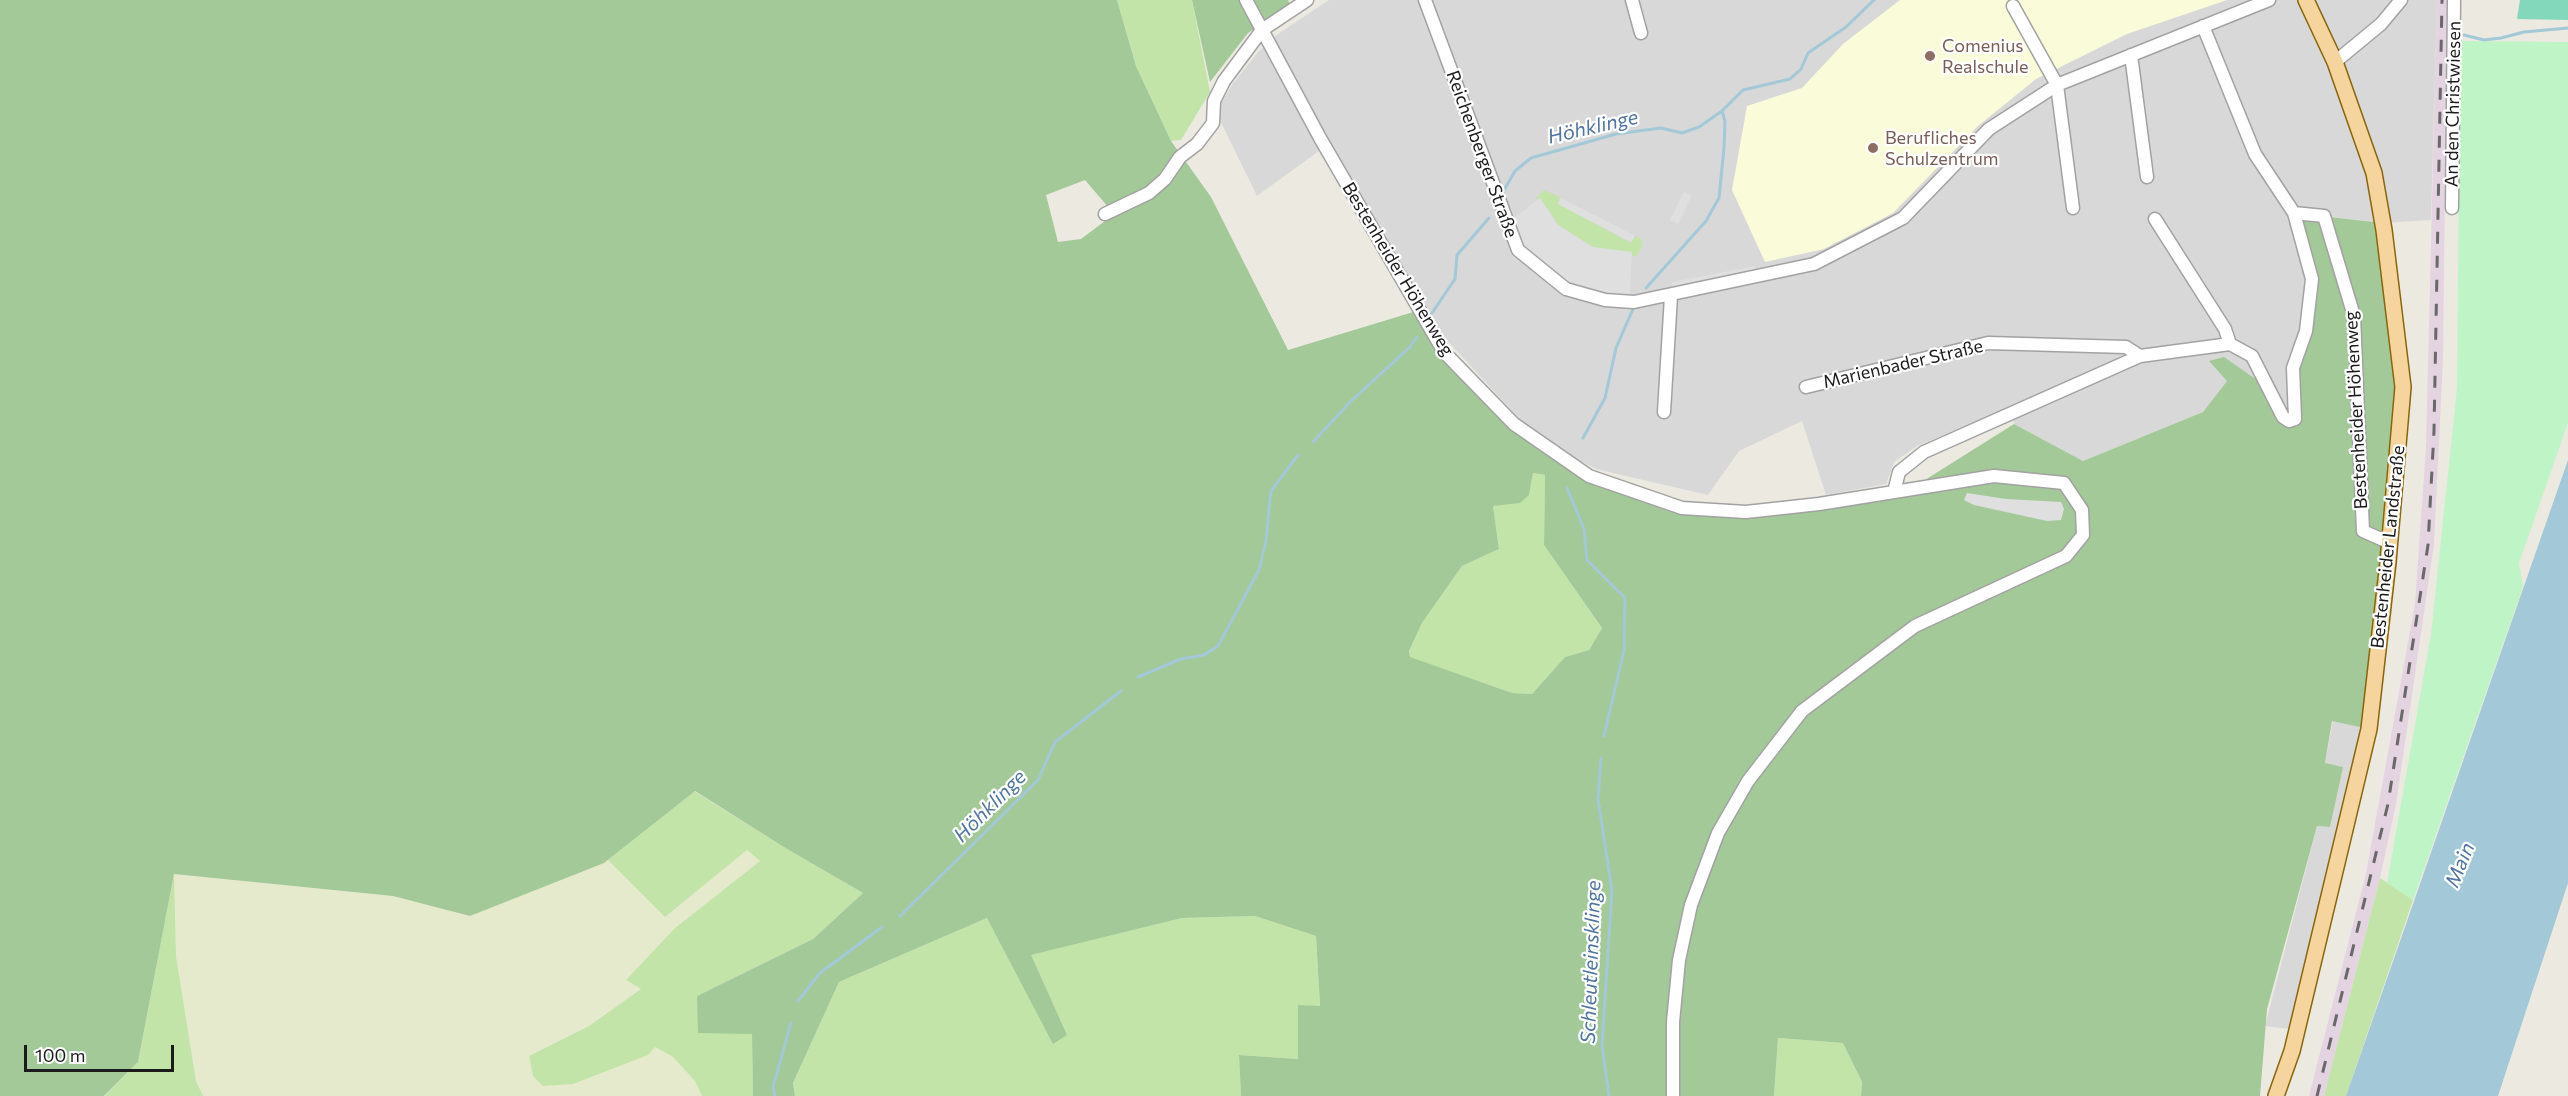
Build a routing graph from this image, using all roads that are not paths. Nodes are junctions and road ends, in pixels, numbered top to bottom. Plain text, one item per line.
1 (1246, 0) edge
2 (1307, 0) edge
3 (1425, 0) edge
4 (1632, 0) edge
5 (2269, 0) edge
6 (2306, 0) edge
7 (2401, 0) edge
8 (2454, 0) edge
9 (2013, 6) dead end
10 (2203, 26) junction
11 (1262, 30) junction
12 (1641, 33) dead end
13 (2131, 55) junction
14 (2335, 62) junction
15 (2057, 84) junction
16 (2147, 177) dead end
17 (2073, 208) dead end
18 (2452, 208) dead end
19 (2294, 213) junction
20 (1105, 214) dead end
21 (2155, 219) dead end
22 (1671, 296) junction
23 (2230, 344) junction
24 (2140, 356) junction
25 (1806, 387) dead end
26 (1664, 412) dead end
27 (1894, 492) junction
28 (2390, 543) junction
29 (1673, 1096) edge
30 (2276, 1096) edge

1 - 11 street, Bestenheider Höhenweg
2 - 11 street
3 - 22 street, Reichenberger Straße
4 - 12 street
5 - 10 street, Reichenberger Straße
6 - 14 main road, Bestenheider Landstraße
7 - 14 street
8 - 18 street, An den Christwiesen
9 - 15 street
10 - 13 street, Reichenberger Straße
10 - 19 street
11 - 20 street
11 - 27 street, Bestenheider Höhenweg
13 - 15 street, Reichenberger Straße
13 - 16 street
14 - 28 main road, Bestenheider Landstraße
15 - 17 street
15 - 22 street, Reichenberger Straße
19 - 23 street
19 - 28 street, Bestenheider Höhenweg
21 - 23 street
22 - 26 street
23 - 24 street
24 - 25 street, Marienbader Straße
24 - 27 street
27 - 29 street, Bestenheider Höhenweg
28 - 30 main road, Bestenheider Landstraße

